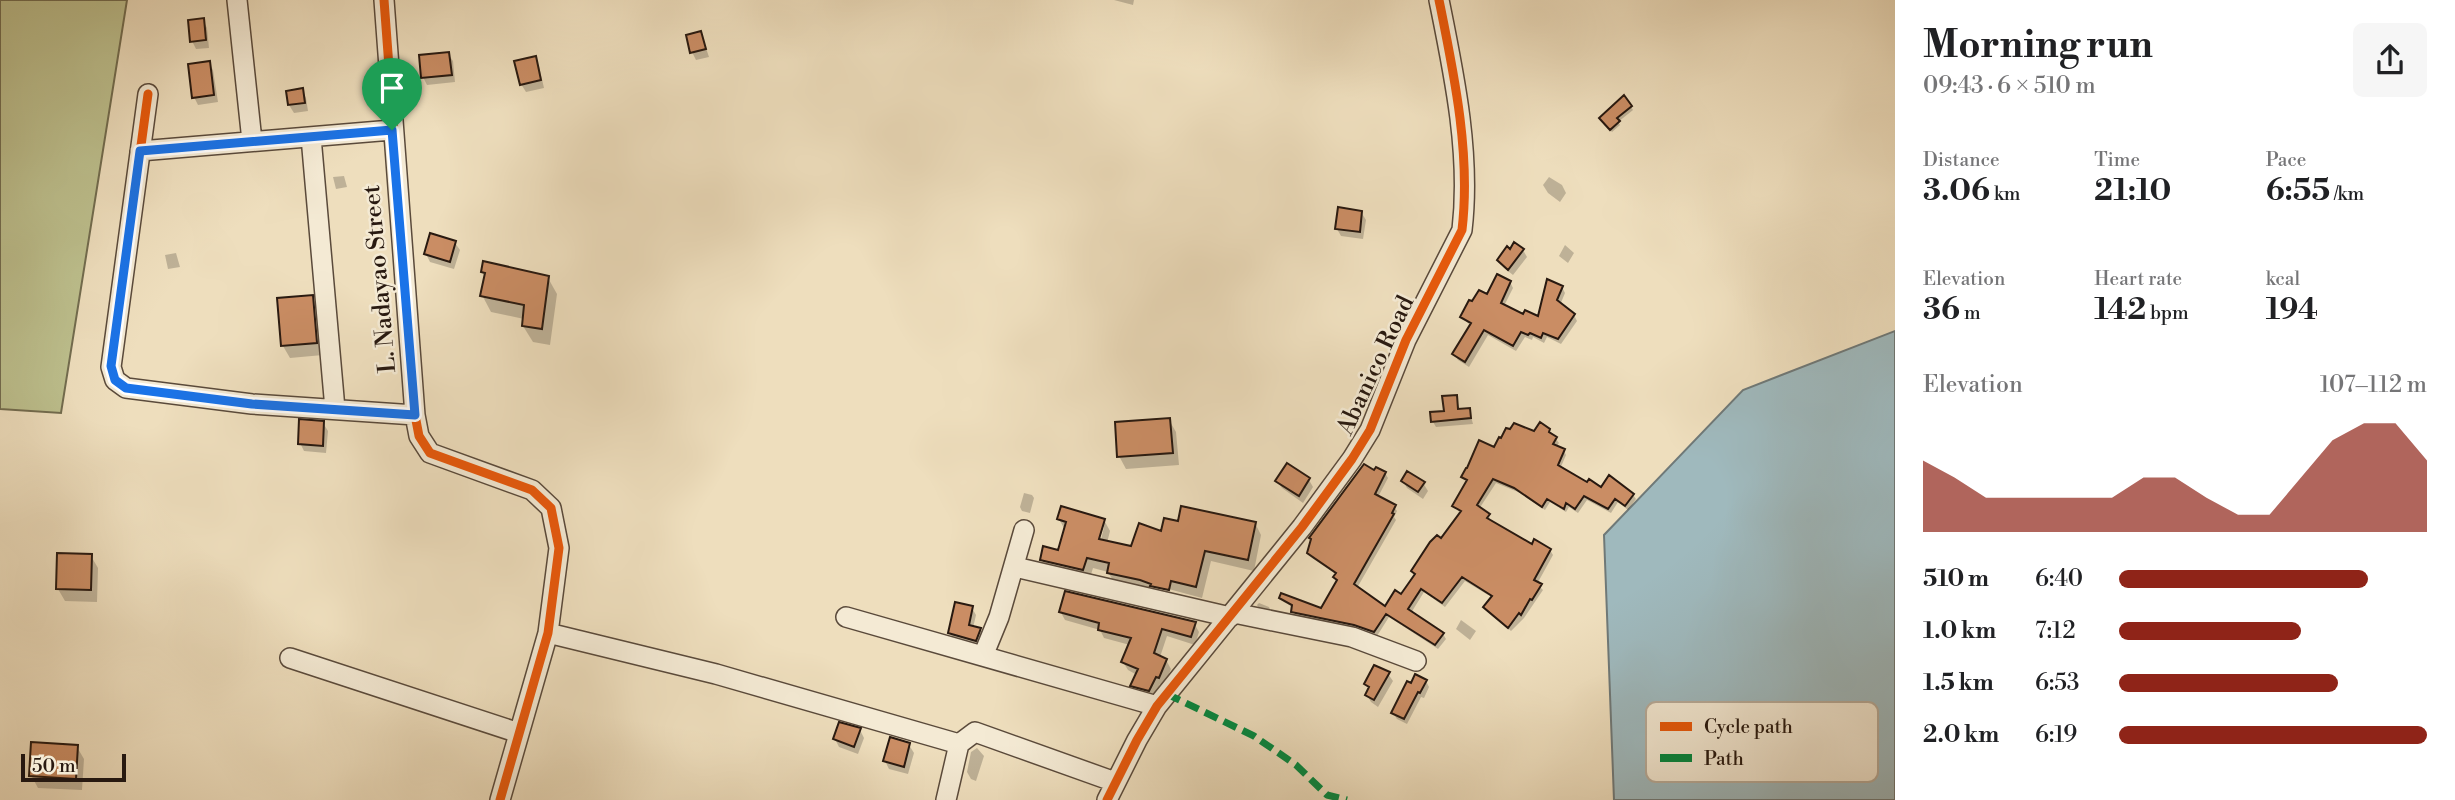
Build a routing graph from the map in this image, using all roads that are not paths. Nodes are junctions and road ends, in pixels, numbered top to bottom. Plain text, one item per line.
1 (237, 0) edge
2 (384, 0) edge
3 (1439, 0) edge
4 (148, 94) dead end
5 (392, 130) junction
6 (311, 137) junction
7 (251, 141) junction
8 (140, 151) junction
9 (335, 410) junction
10 (415, 415) junction
11 (1024, 530) dead end
12 (1015, 567) junction
13 (1232, 615) junction
14 (846, 617) dead end
15 (548, 633) junction
16 (983, 656) junction
17 (290, 658) dead end
18 (1416, 661) dead end
19 (1157, 706) junction
20 (519, 733) junction
21 (959, 744) junction
22 (1111, 791) edge
23 (500, 800) edge
24 (946, 800) edge

1 - 7 street
2 - 5 street, L. Nadayao Street
3 - 13 street, Abanico Road
4 - 8 street
5 - 6 street
5 - 10 street, L. Nadayao Street
6 - 7 street
6 - 9 street
7 - 8 street
8 - 9 street
9 - 10 street
10 - 15 street, L. Nadayao Street
11 - 12 street
12 - 13 street
12 - 16 street
13 - 18 street
13 - 19 street, Abanico Road
14 - 16 street
15 - 20 street, L. Nadayao Street
15 - 21 street
16 - 19 street
17 - 20 street
19 - 22 street, Abanico Road
20 - 23 street, L. Nadayao Street
21 - 22 street
21 - 24 street

